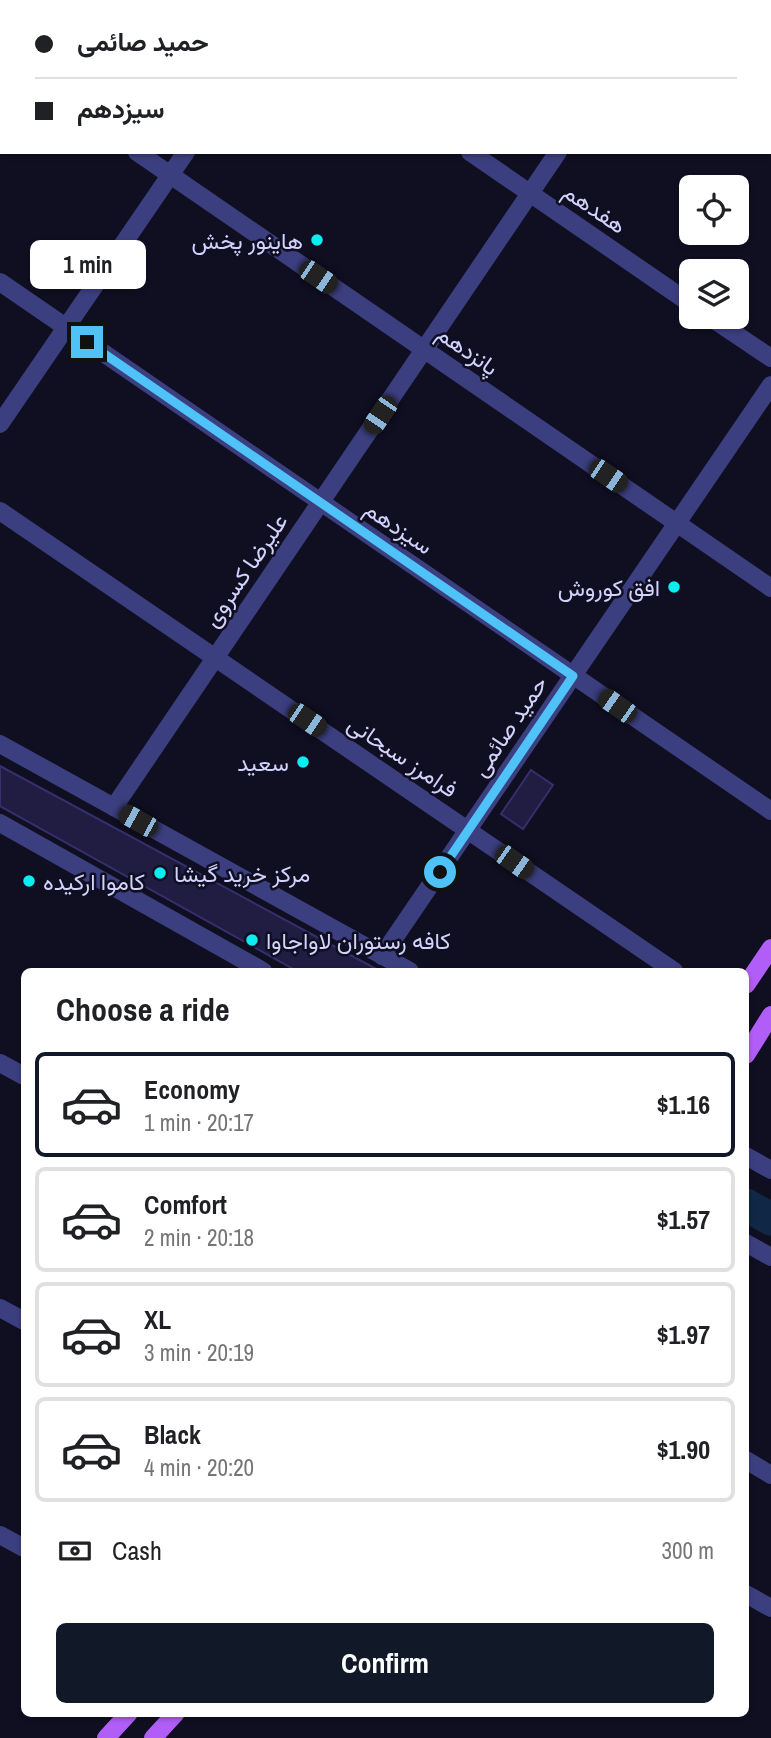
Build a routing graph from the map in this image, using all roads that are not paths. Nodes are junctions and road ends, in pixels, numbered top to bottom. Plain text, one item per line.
1 (140, 154) edge
2 (185, 154) edge
3 (473, 154) edge
4 (557, 154) edge
5 (170, 175) junction
6 (530, 193) junction
7 (0, 282) edge
8 (679, 296) edge
9 (66, 328) junction
10 (728, 329) edge
11 (424, 349) junction
12 (771, 358) edge
13 (771, 385) edge
14 (0, 424) edge
15 (321, 502) junction
16 (0, 510) edge
17 (677, 523) junction
18 (771, 588) edge
19 (215, 657) junction
20 (573, 676) junction
21 (0, 744) edge
22 (114, 807) junction
23 (771, 811) edge
24 (0, 823) edge
25 (468, 830) junction
26 (771, 948) edge
27 (382, 956) junction
28 (258, 968) edge
29 (404, 968) edge
30 (670, 968) edge
31 (749, 981) edge
32 (771, 1015) edge
33 (749, 1050) edge
34 (0, 1063) edge
35 (21, 1074) edge
36 (749, 1158) edge
37 (771, 1170) edge
38 (749, 1245) edge
39 (771, 1257) edge
40 (0, 1308) edge
41 (21, 1319) edge
42 (749, 1462) edge
43 (771, 1475) edge
44 (0, 1535) edge
45 (21, 1546) edge
46 (749, 1596) edge
47 (771, 1608) edge
48 (125, 1717) edge
49 (172, 1717) edge
50 (106, 1738) edge
51 (153, 1738) edge

1 - 5 street, پانزدهم
2 - 5 street
3 - 6 street, هفدهم
4 - 6 street, علیرضا کسروی
5 - 9 street
5 - 11 street, پانزدهم
6 - 8 street, هفدهم
6 - 11 street, علیرضا کسروی
7 - 9 street, سیزدهم
9 - 14 street
9 - 15 street, سیزدهم
10 - 12 street
11 - 15 street, علیرضا کسروی
11 - 17 street, پانزدهم
13 - 17 street, حمید صائمی
15 - 19 street, علیرضا کسروی
15 - 20 street, سیزدهم
16 - 19 street, فرامرز سبحانی
17 - 18 street, پانزدهم
17 - 20 street, حمید صائمی
19 - 22 street, علیرضا کسروی
19 - 25 street, فرامرز سبحانی
20 - 23 street, سیزدهم
20 - 25 street, حمید صائمی
21 - 22 street
22 - 27 street
24 - 28 street
25 - 27 street, حمید صائمی
25 - 30 street, فرامرز سبحانی
26 - 31 main road
27 - 29 street
32 - 33 main road
34 - 35 street
36 - 37 street
38 - 39 street
40 - 41 street
42 - 43 street
44 - 45 street
46 - 47 street
48 - 50 main road
49 - 51 main road

